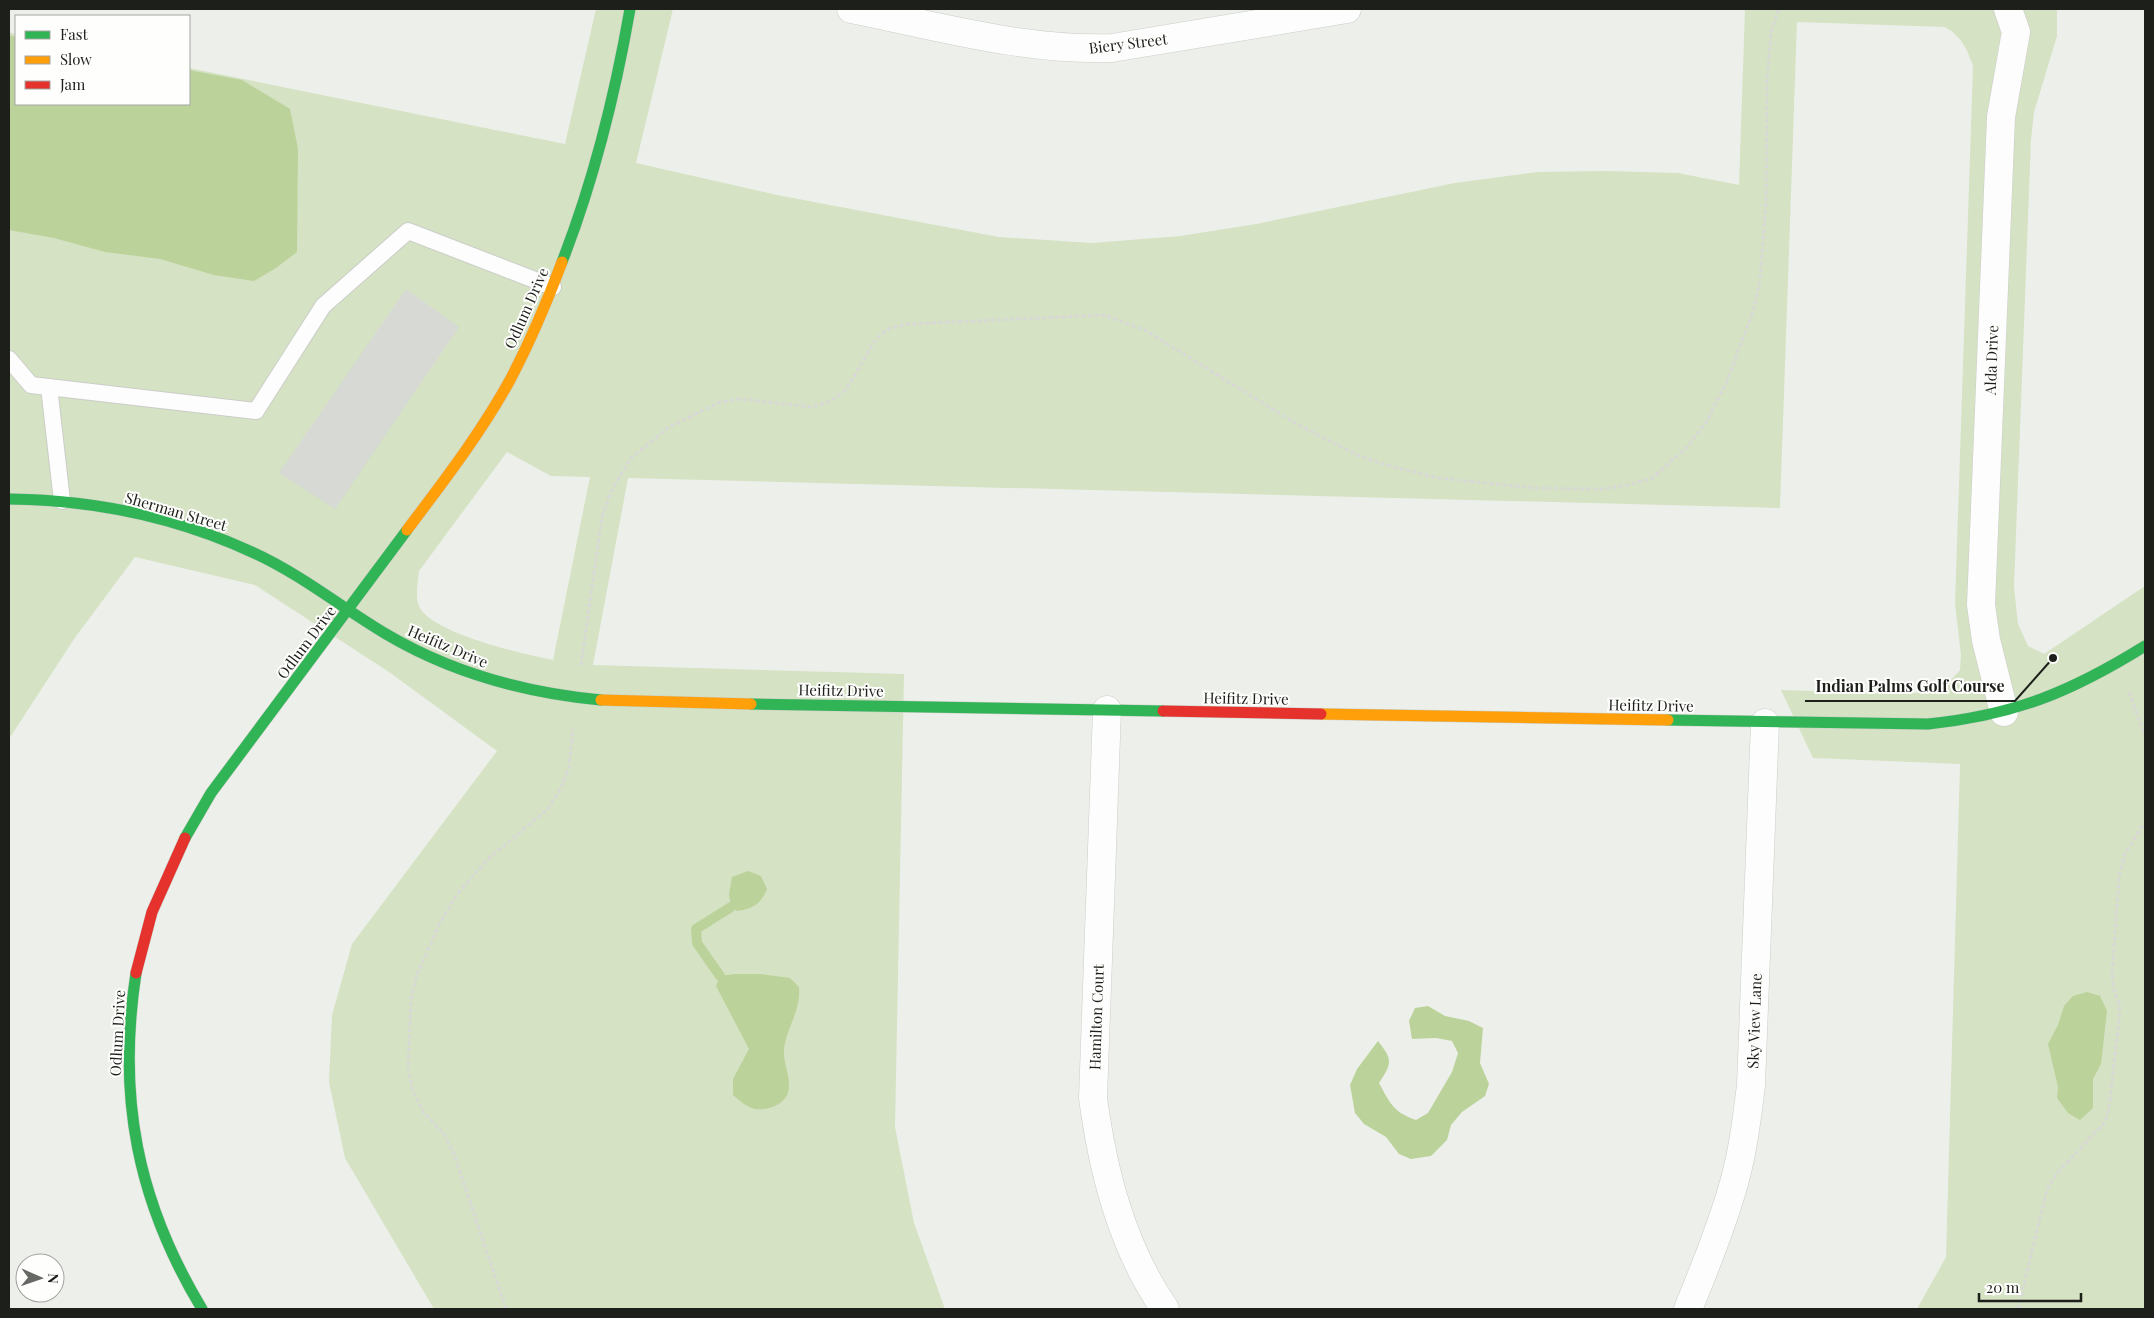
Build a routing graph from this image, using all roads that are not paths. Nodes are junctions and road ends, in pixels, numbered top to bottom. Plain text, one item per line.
1 (630, 9) edge
2 (851, 9) edge
3 (1347, 9) edge
4 (2008, 9) edge
5 (553, 287) junction
6 (9, 358) edge
7 (49, 387) junction
8 (9, 499) edge
9 (62, 501) junction
10 (349, 609) junction
11 (2145, 646) edge
12 (1107, 710) junction
13 (2004, 712) junction
14 (1765, 723) junction
15 (202, 1309) edge
16 (1165, 1309) edge
17 (1688, 1309) edge

1 - 5 street, Odlum Drive
2 - 3 street, Biery Street
4 - 13 street, Alda Drive
5 - 7 lane
5 - 10 street, Odlum Drive
6 - 7 lane
7 - 9 lane
8 - 9 street, Sherman Street
9 - 10 street, Sherman Street
10 - 12 street, Heifitz Drive
10 - 15 street, Odlum Drive
11 - 13 street, Heifitz Drive
12 - 14 street, Heifitz Drive
12 - 16 street, Hamilton Court
13 - 14 street, Heifitz Drive
14 - 17 street, Sky View Lane

